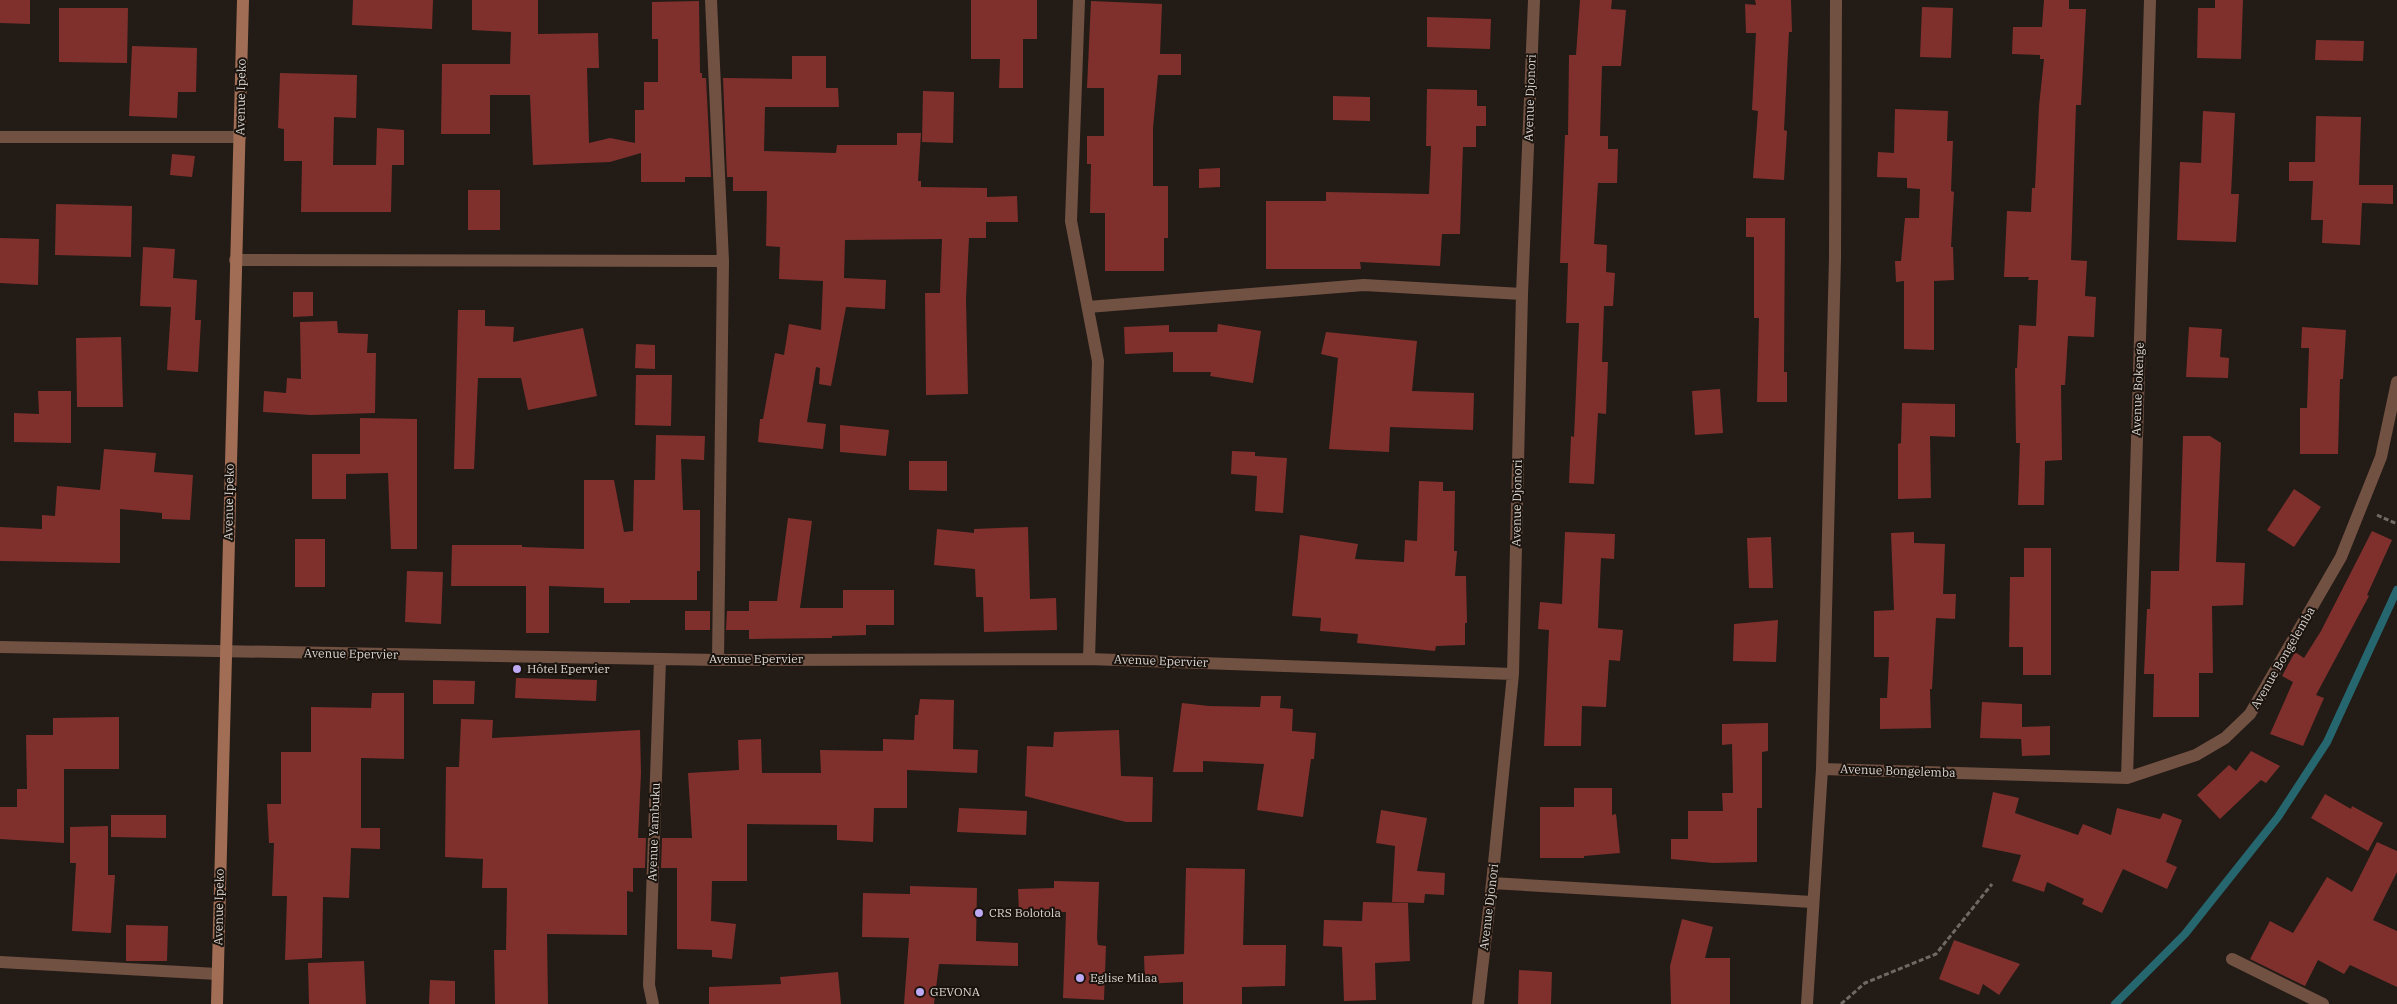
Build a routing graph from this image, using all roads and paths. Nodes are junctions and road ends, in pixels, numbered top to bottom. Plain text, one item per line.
1 (243, 0) edge
2 (711, 0) edge
3 (1078, 0) edge
4 (1534, 0) edge
5 (1836, 0) edge
6 (2150, 0) edge
7 (0, 137) edge
8 (240, 137) junction
9 (235, 260) junction
10 (723, 260) junction
11 (1522, 294) junction
12 (1088, 307) junction
13 (2397, 382) edge
14 (0, 647) edge
15 (225, 652) junction
16 (660, 658) junction
17 (1089, 658) junction
18 (718, 660) junction
19 (1513, 674) junction
20 (1822, 769) junction
21 (2127, 778) junction
22 (1492, 883) junction
23 (1992, 884) dead end
24 (1812, 902) junction
25 (2232, 959) dead end
26 (0, 962) edge
27 (218, 974) junction
28 (217, 1004) edge
29 (653, 1004) edge
30 (1478, 1004) edge
31 (1806, 1004) edge
32 (1841, 1004) edge
33 (2323, 1004) edge

1 - 8 street, Avenue Ipeko
2 - 10 street
3 - 12 street
4 - 11 street, Avenue Djonori
5 - 20 street
6 - 21 street, Avenue Bokenge
7 - 8 street
8 - 9 street, Avenue Ipeko
9 - 10 street
9 - 15 street, Avenue Ipeko
10 - 18 street
11 - 12 street
11 - 19 street, Avenue Djonori
12 - 17 street
13 - 21 street, Avenue Bongelemba
14 - 15 street, Avenue Epervier
15 - 16 street, Avenue Epervier
15 - 27 street, Avenue Ipeko
16 - 18 street, Avenue Epervier
16 - 29 street, Avenue Yambuku
17 - 18 street, Avenue Epervier
17 - 19 street, Avenue Epervier
19 - 22 street, Avenue Djonori
20 - 21 street, Avenue Bongelemba
20 - 24 street
22 - 24 street
22 - 30 street, Avenue Djonori
23 - 32 path
24 - 31 street
25 - 33 street
26 - 27 street
27 - 28 street, Avenue Ipeko

